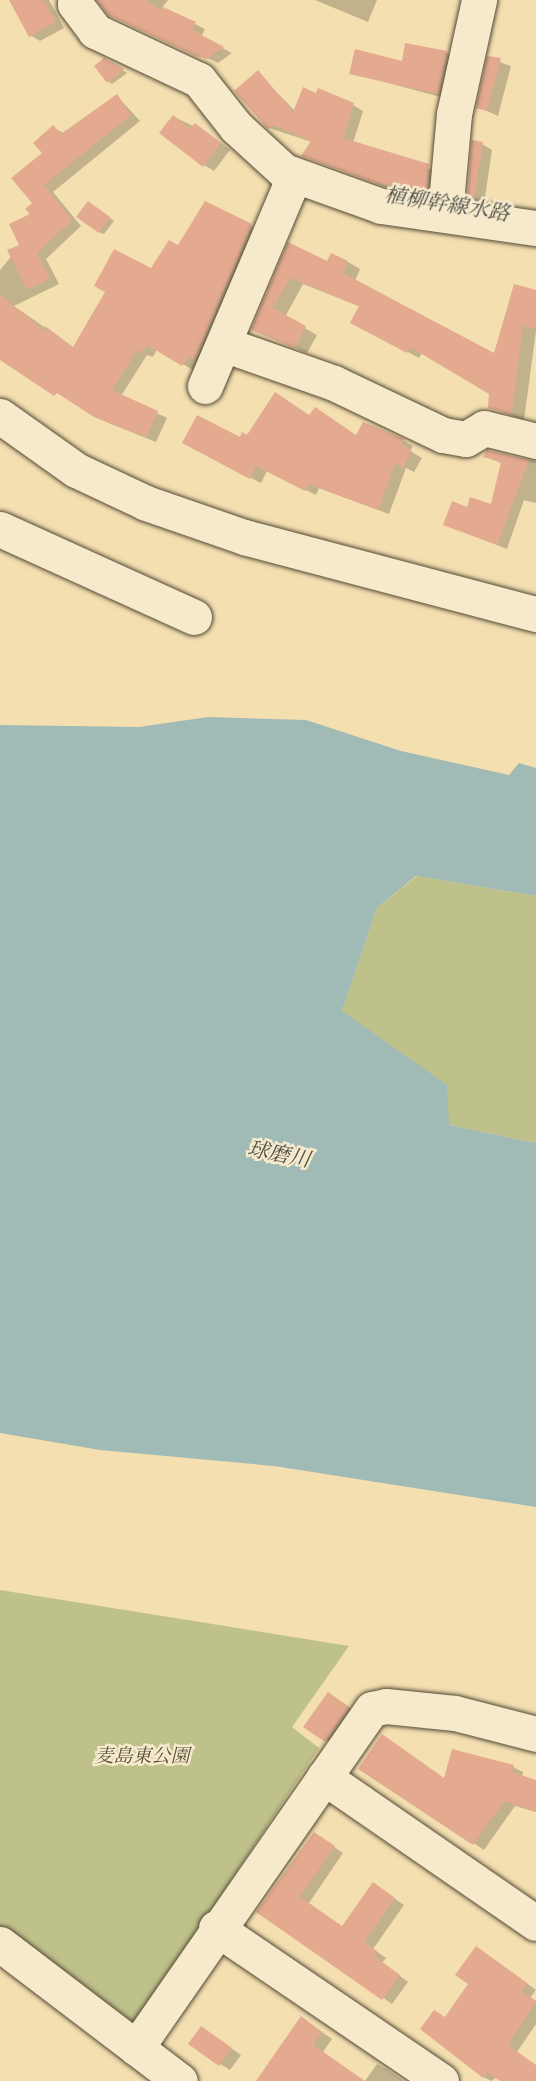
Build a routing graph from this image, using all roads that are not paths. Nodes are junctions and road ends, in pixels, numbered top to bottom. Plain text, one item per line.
1 (76, 0) edge
2 (479, 0) edge
3 (294, 176) junction
4 (446, 206) junction
5 (536, 228) edge
6 (226, 345) junction
7 (205, 386) dead end
8 (0, 416) edge
9 (536, 441) edge
10 (0, 529) edge
11 (536, 614) edge
12 (194, 617) dead end
13 (536, 1734) edge
14 (324, 1777) junction
15 (536, 1923) edge
16 (216, 1928) junction
17 (0, 1944) edge
18 (136, 2048) junction
19 (180, 2081) edge
20 (440, 2081) edge

1 - 3 street
2 - 4 street
3 - 4 street
3 - 6 street
4 - 5 street
6 - 7 street
6 - 9 street
8 - 11 street
10 - 12 street
13 - 14 street
14 - 15 street
14 - 16 street
16 - 18 street
16 - 20 street
17 - 18 street
18 - 19 street

